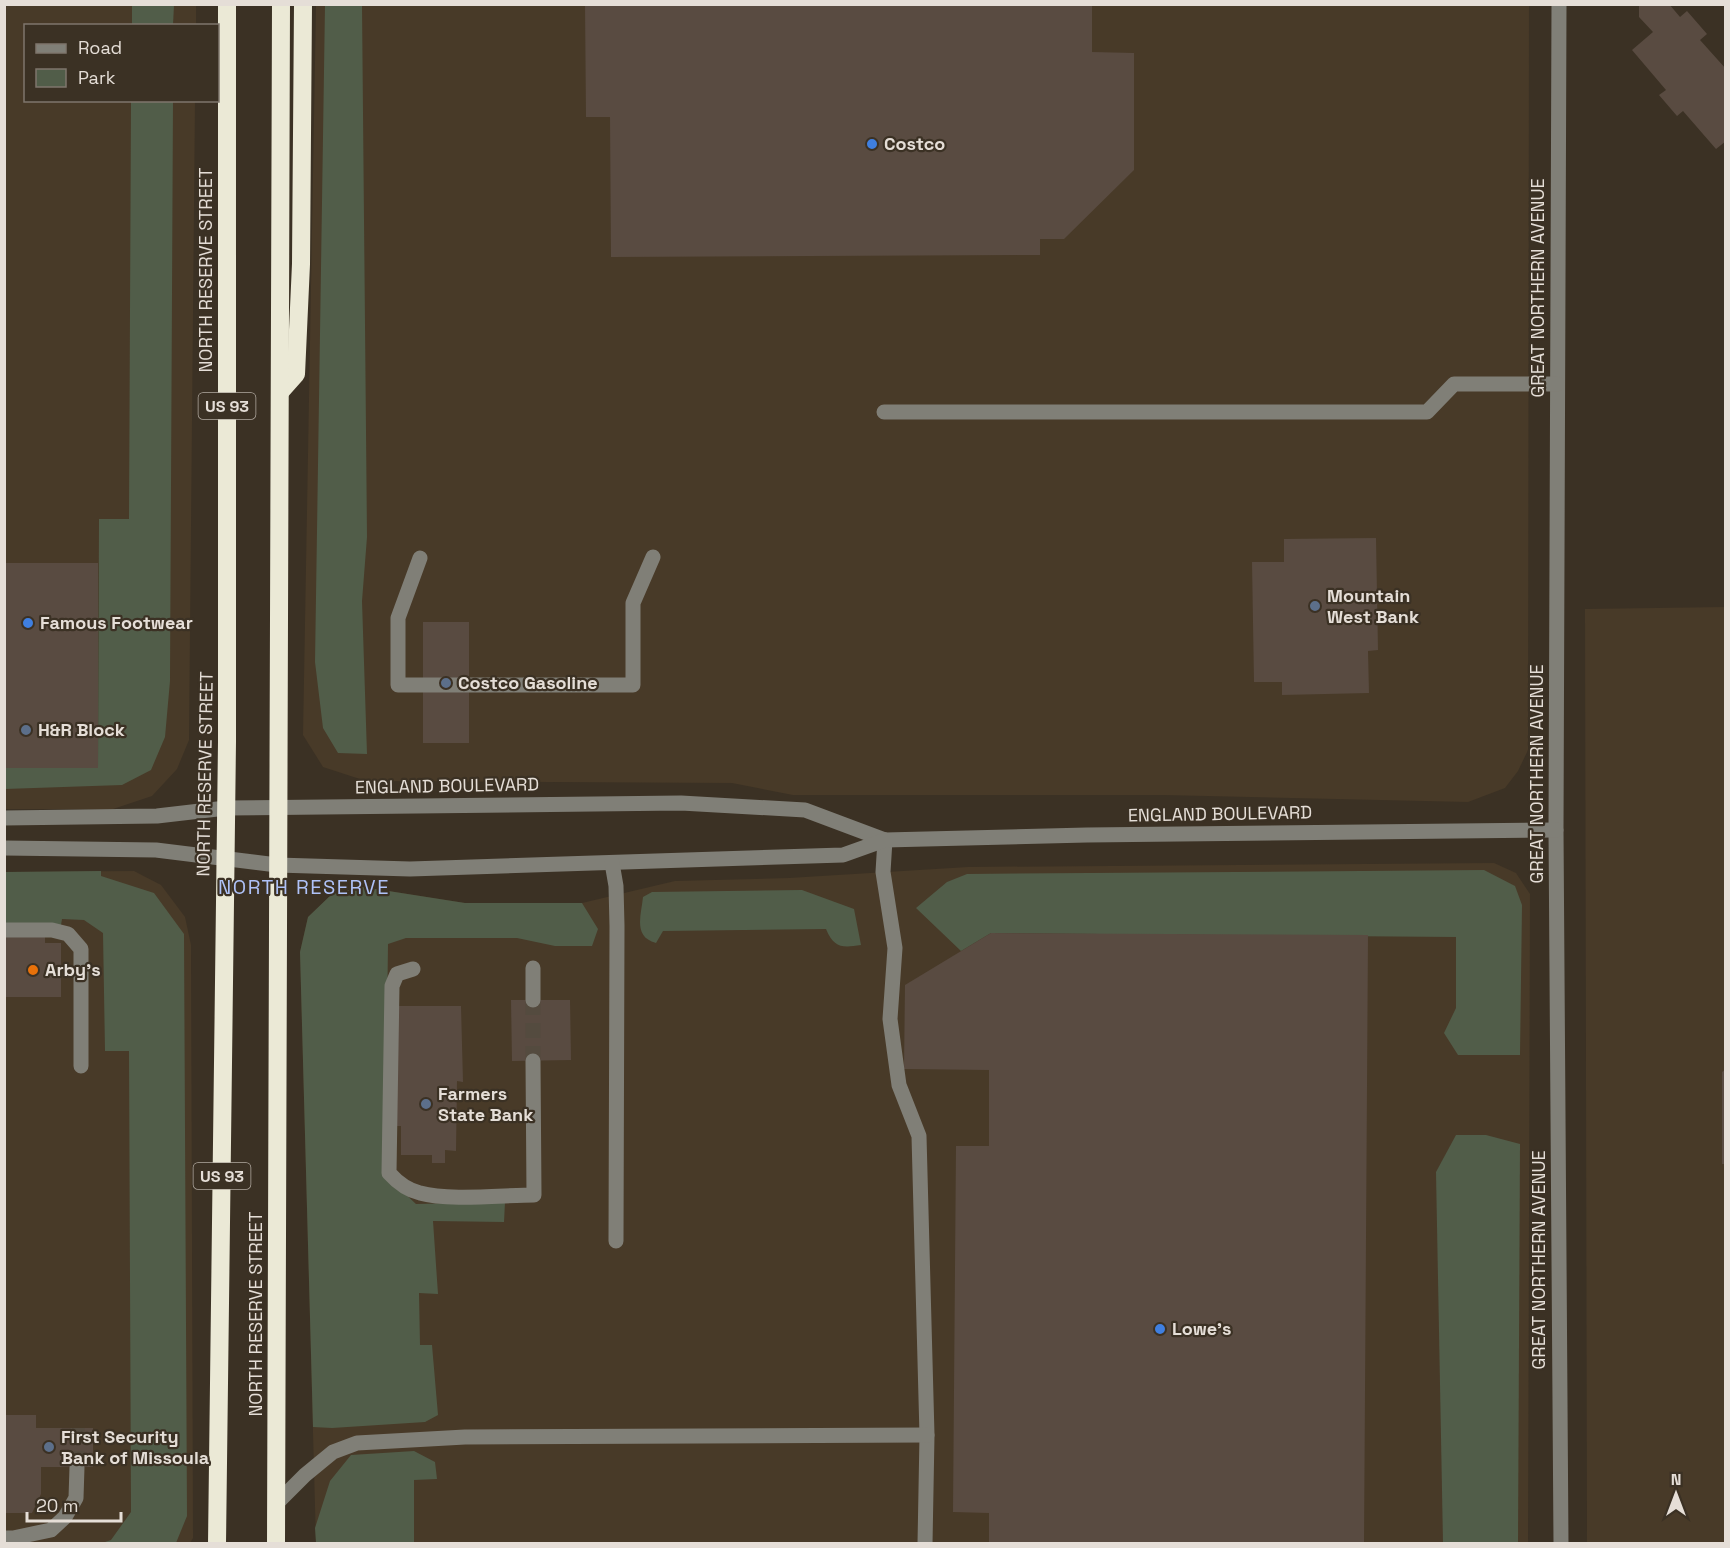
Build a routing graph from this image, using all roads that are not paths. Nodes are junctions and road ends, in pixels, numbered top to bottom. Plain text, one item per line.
1 (227, 4) edge
2 (281, 4) edge
3 (303, 4) edge
4 (1559, 4) edge
5 (1557, 384) junction
6 (280, 392) junction
7 (884, 412) dead end
8 (653, 557) dead end
9 (420, 558) dead end
10 (277, 807) junction
11 (226, 808) junction
12 (4, 818) edge
13 (1556, 830) junction
14 (885, 840) junction
15 (4, 848) edge
16 (225, 858) junction
17 (612, 863) junction
18 (277, 865) junction
19 (4, 930) edge
20 (533, 968) dead end
21 (413, 969) dead end
22 (533, 1000) tunnel mouth
23 (533, 1060) tunnel mouth
24 (81, 1066) dead end
25 (616, 1241) dead end
26 (927, 1435) junction
27 (77, 1467) tunnel mouth
28 (276, 1503) junction
29 (4, 1538) edge
30 (217, 1544) edge
31 (276, 1544) edge
32 (925, 1544) edge
33 (1561, 1544) edge

1 - 11 highway, NORTH RESERVE STREET / US 93
2 - 6 highway, NORTH RESERVE STREET / US 93
3 - 6 highway
4 - 5 street, GREAT NORTHERN AVENUE
5 - 7 street
5 - 13 street, GREAT NORTHERN AVENUE
6 - 10 highway, NORTH RESERVE STREET / US 93
8 - 9 street
10 - 11 street, ENGLAND BOULEVARD
10 - 14 street, ENGLAND BOULEVARD
10 - 18 highway, NORTH RESERVE STREET / US 93
11 - 12 street, ENGLAND BOULEVARD
11 - 16 highway, NORTH RESERVE STREET / US 93
13 - 14 street, ENGLAND BOULEVARD
13 - 33 street, GREAT NORTHERN AVENUE
14 - 17 street, ENGLAND BOULEVARD
14 - 26 street
15 - 16 street, ENGLAND BOULEVARD
16 - 18 street, ENGLAND BOULEVARD
16 - 30 highway, NORTH RESERVE STREET / US 93
17 - 18 street, ENGLAND BOULEVARD
17 - 25 street
18 - 28 highway, NORTH RESERVE STREET / US 93
19 - 24 street
20 - 22 street
21 - 23 street
26 - 28 street
26 - 32 street
27 - 29 street
28 - 31 highway, NORTH RESERVE STREET / US 93

